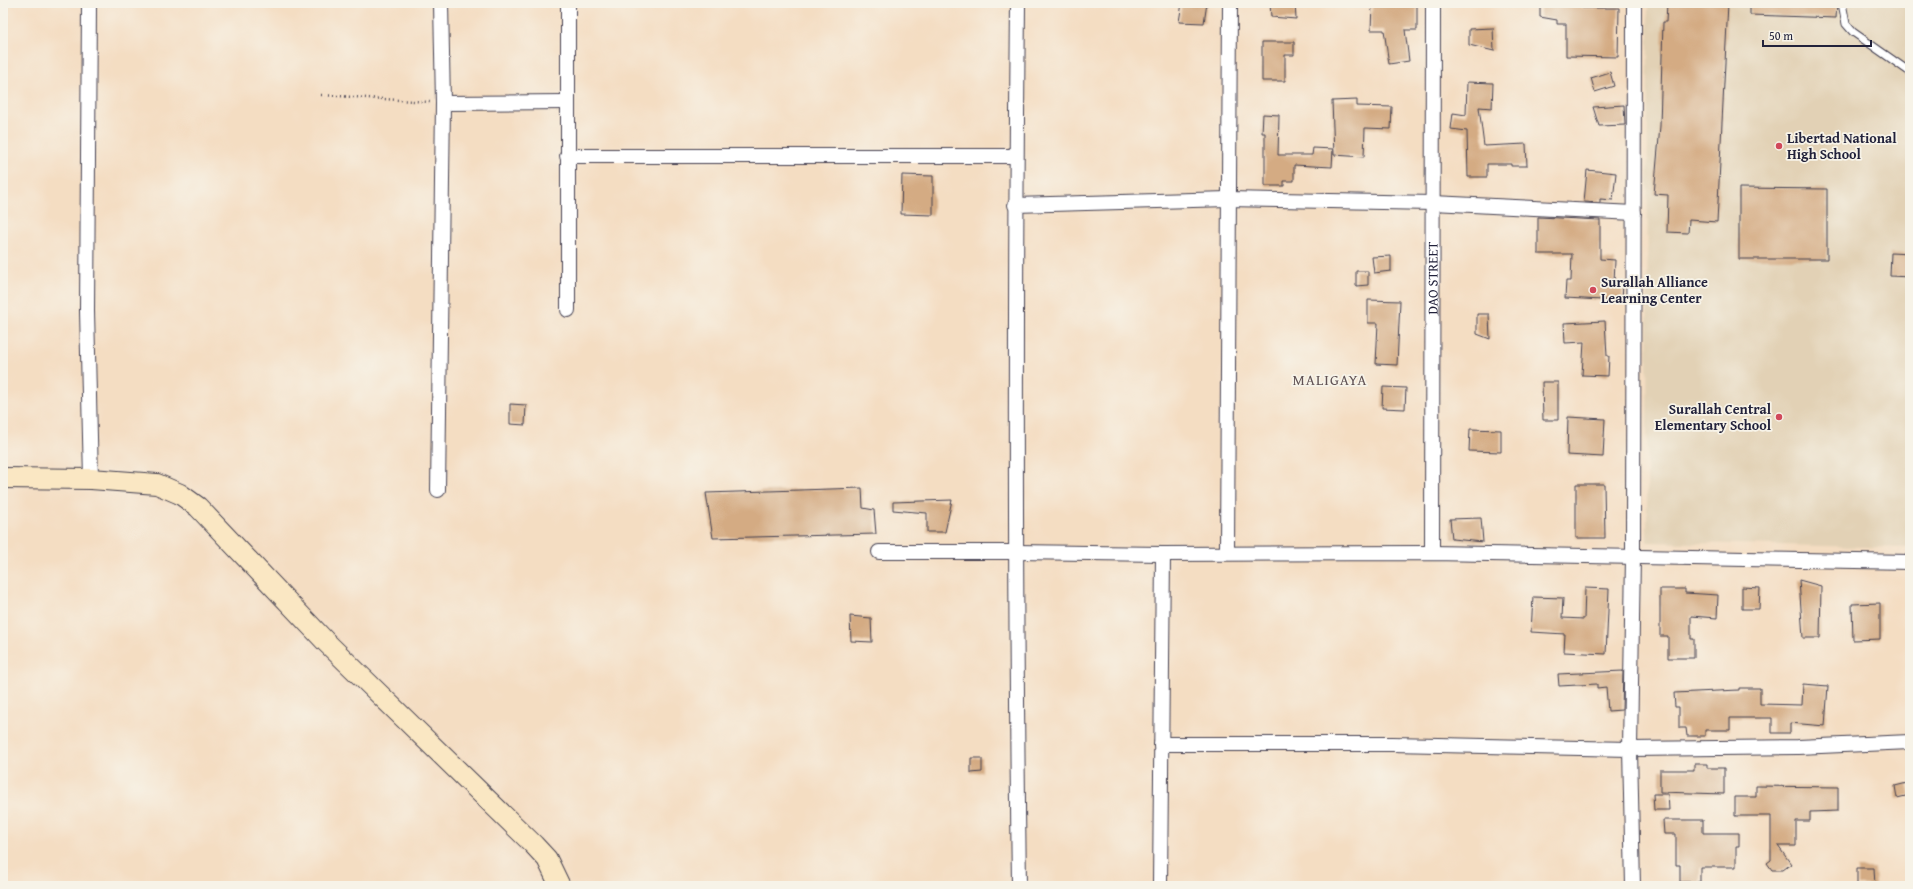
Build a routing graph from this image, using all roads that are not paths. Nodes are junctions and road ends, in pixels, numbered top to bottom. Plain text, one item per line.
1 (88, 3) edge
2 (441, 3) edge
3 (568, 3) edge
4 (1018, 3) edge
5 (1230, 3) edge
6 (1433, 3) edge
7 (1634, 3) edge
8 (1842, 3) edge
9 (1910, 72) edge
10 (568, 102) junction
11 (443, 103) junction
12 (568, 156) junction
13 (1016, 156) junction
14 (1228, 199) junction
15 (1433, 203) junction
16 (1015, 205) junction
17 (1634, 213) junction
18 (568, 310) dead end
19 (3, 478) edge
20 (90, 479) junction
21 (438, 490) dead end
22 (879, 552) dead end
23 (1015, 552) junction
24 (1227, 553) junction
25 (1432, 553) junction
26 (1163, 554) junction
27 (1634, 556) junction
28 (1910, 562) edge
29 (1910, 742) edge
30 (1161, 744) junction
31 (1630, 749) junction
32 (560, 886) edge
33 (1019, 886) edge
34 (1160, 886) edge
35 (1633, 886) edge

1 - 20 street
2 - 11 street
3 - 10 street
4 - 13 street
5 - 14 street
6 - 15 street, DAO STREET
7 - 17 street
8 - 9 lane
10 - 11 street
10 - 12 street
11 - 21 street
12 - 13 street
12 - 18 street
13 - 16 street
14 - 15 street
14 - 16 street
14 - 24 street
15 - 17 street
15 - 25 street, DAO STREET
16 - 23 street
17 - 27 street
19 - 20 street
20 - 32 street
22 - 23 street
23 - 26 street
23 - 33 street
24 - 25 street
24 - 26 street
25 - 27 street
26 - 30 street
27 - 28 street
27 - 31 street
29 - 31 street
30 - 31 street
30 - 34 street
31 - 35 street

